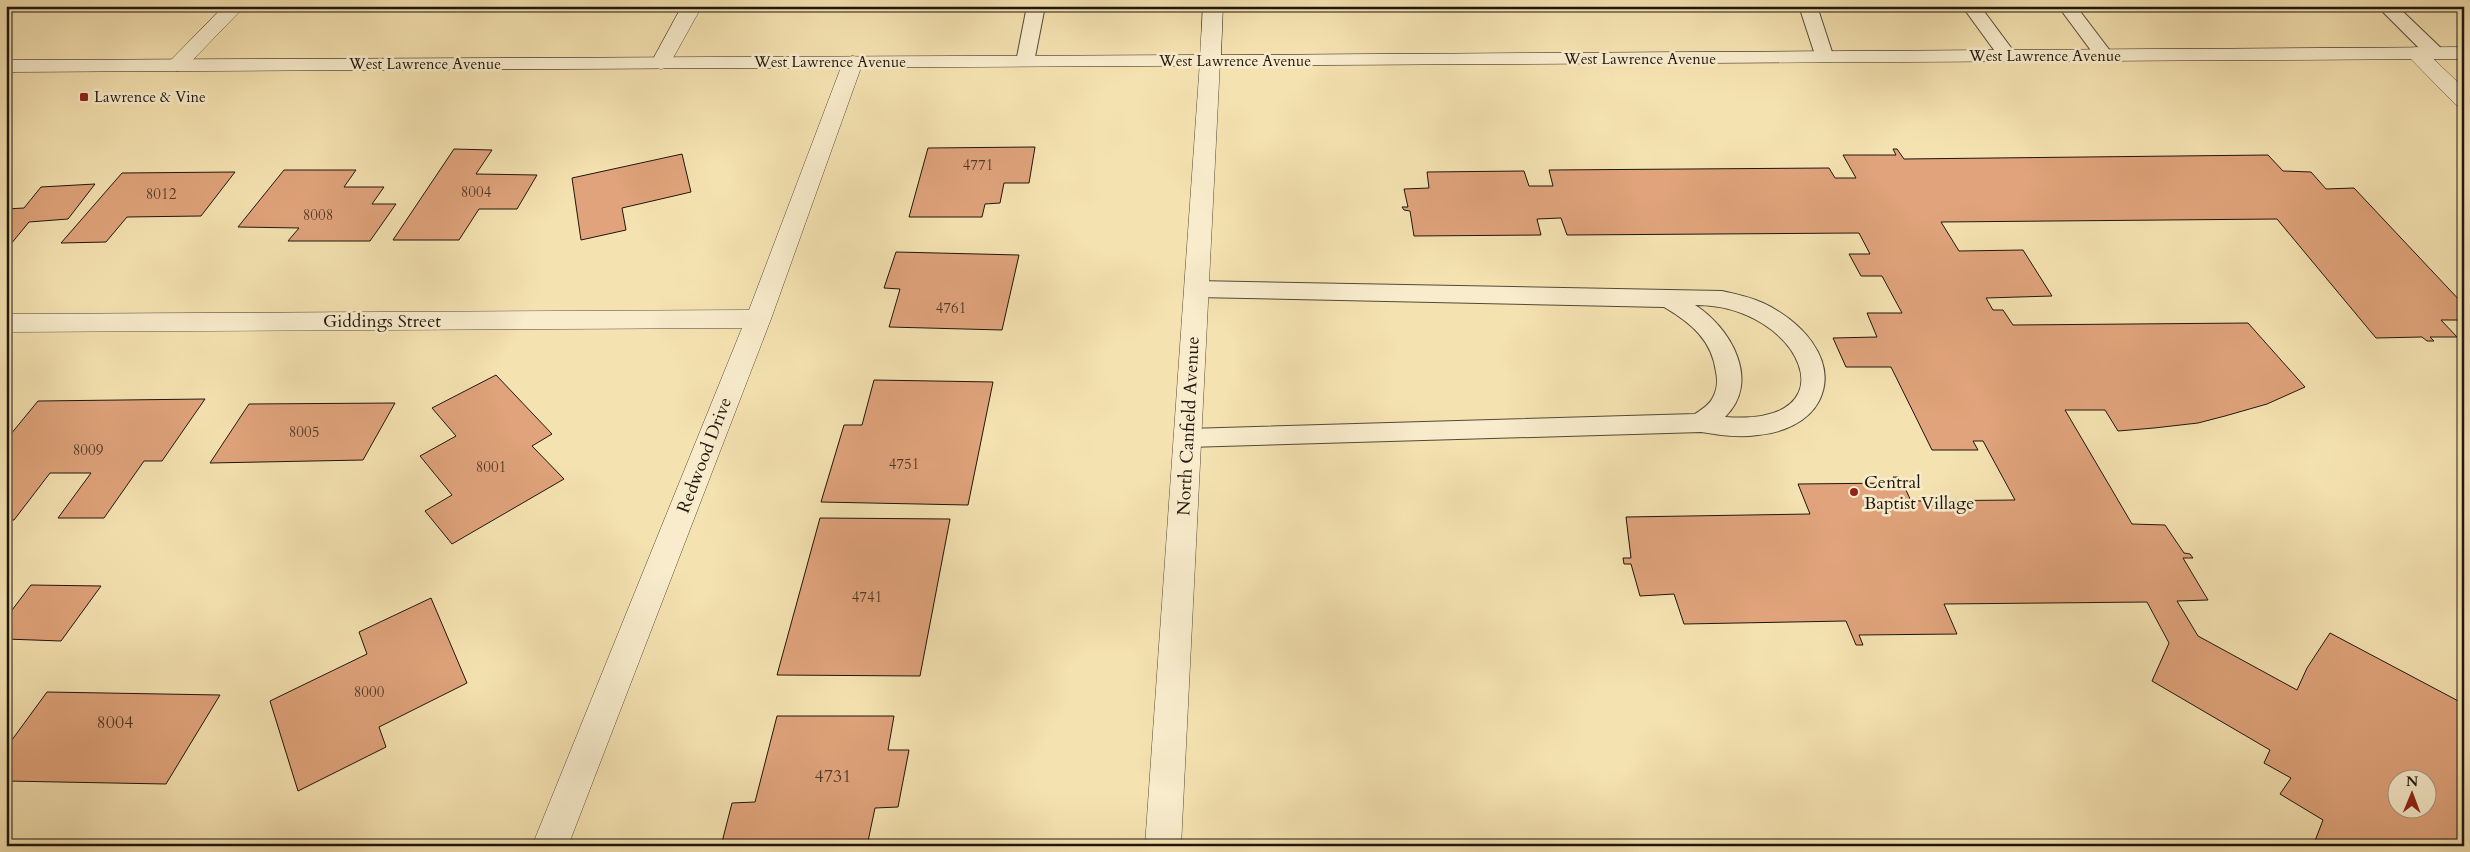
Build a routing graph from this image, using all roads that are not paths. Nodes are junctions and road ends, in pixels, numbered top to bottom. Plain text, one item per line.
1 (235, 6) edge
2 (692, 6) edge
3 (1036, 6) edge
4 (1213, 6) edge
5 (1808, 6) edge
6 (1971, 6) edge
7 (2067, 6) edge
8 (2386, 6) edge
9 (2464, 53) edge
10 (2416, 54) junction
11 (2436, 54) junction
12 (2009, 56) junction
13 (2105, 56) junction
14 (1825, 58) junction
15 (853, 62) junction
16 (1025, 62) junction
17 (1210, 62) junction
18 (661, 63) junction
19 (176, 65) junction
20 (6, 66) edge
21 (2464, 100) edge
22 (1196, 290) junction
23 (1668, 299) junction
24 (758, 319) junction
25 (6, 323) edge
26 (1701, 423) junction
27 (1188, 438) junction
28 (550, 846) edge
29 (1163, 846) edge

1 - 19 street
2 - 18 street
3 - 16 lane
4 - 17 street, North Canfield Avenue
5 - 14 lane
6 - 12 lane
7 - 13 lane
8 - 11 lane
9 - 11 street, West Lawrence Avenue
10 - 11 street, West Lawrence Avenue
10 - 13 street, West Lawrence Avenue
10 - 21 street
12 - 13 street, West Lawrence Avenue
12 - 14 street, West Lawrence Avenue
14 - 17 street, West Lawrence Avenue
15 - 16 street, West Lawrence Avenue
15 - 18 street, West Lawrence Avenue
15 - 24 street, Redwood Drive
16 - 17 street, West Lawrence Avenue
17 - 22 street, North Canfield Avenue
18 - 19 street, West Lawrence Avenue
19 - 20 street, West Lawrence Avenue
22 - 23 lane
22 - 27 street, North Canfield Avenue
23 - 26 lane
23 - 26 lane
24 - 25 street, Giddings Street
24 - 28 street, Redwood Drive
26 - 27 lane
27 - 29 street, North Canfield Avenue

